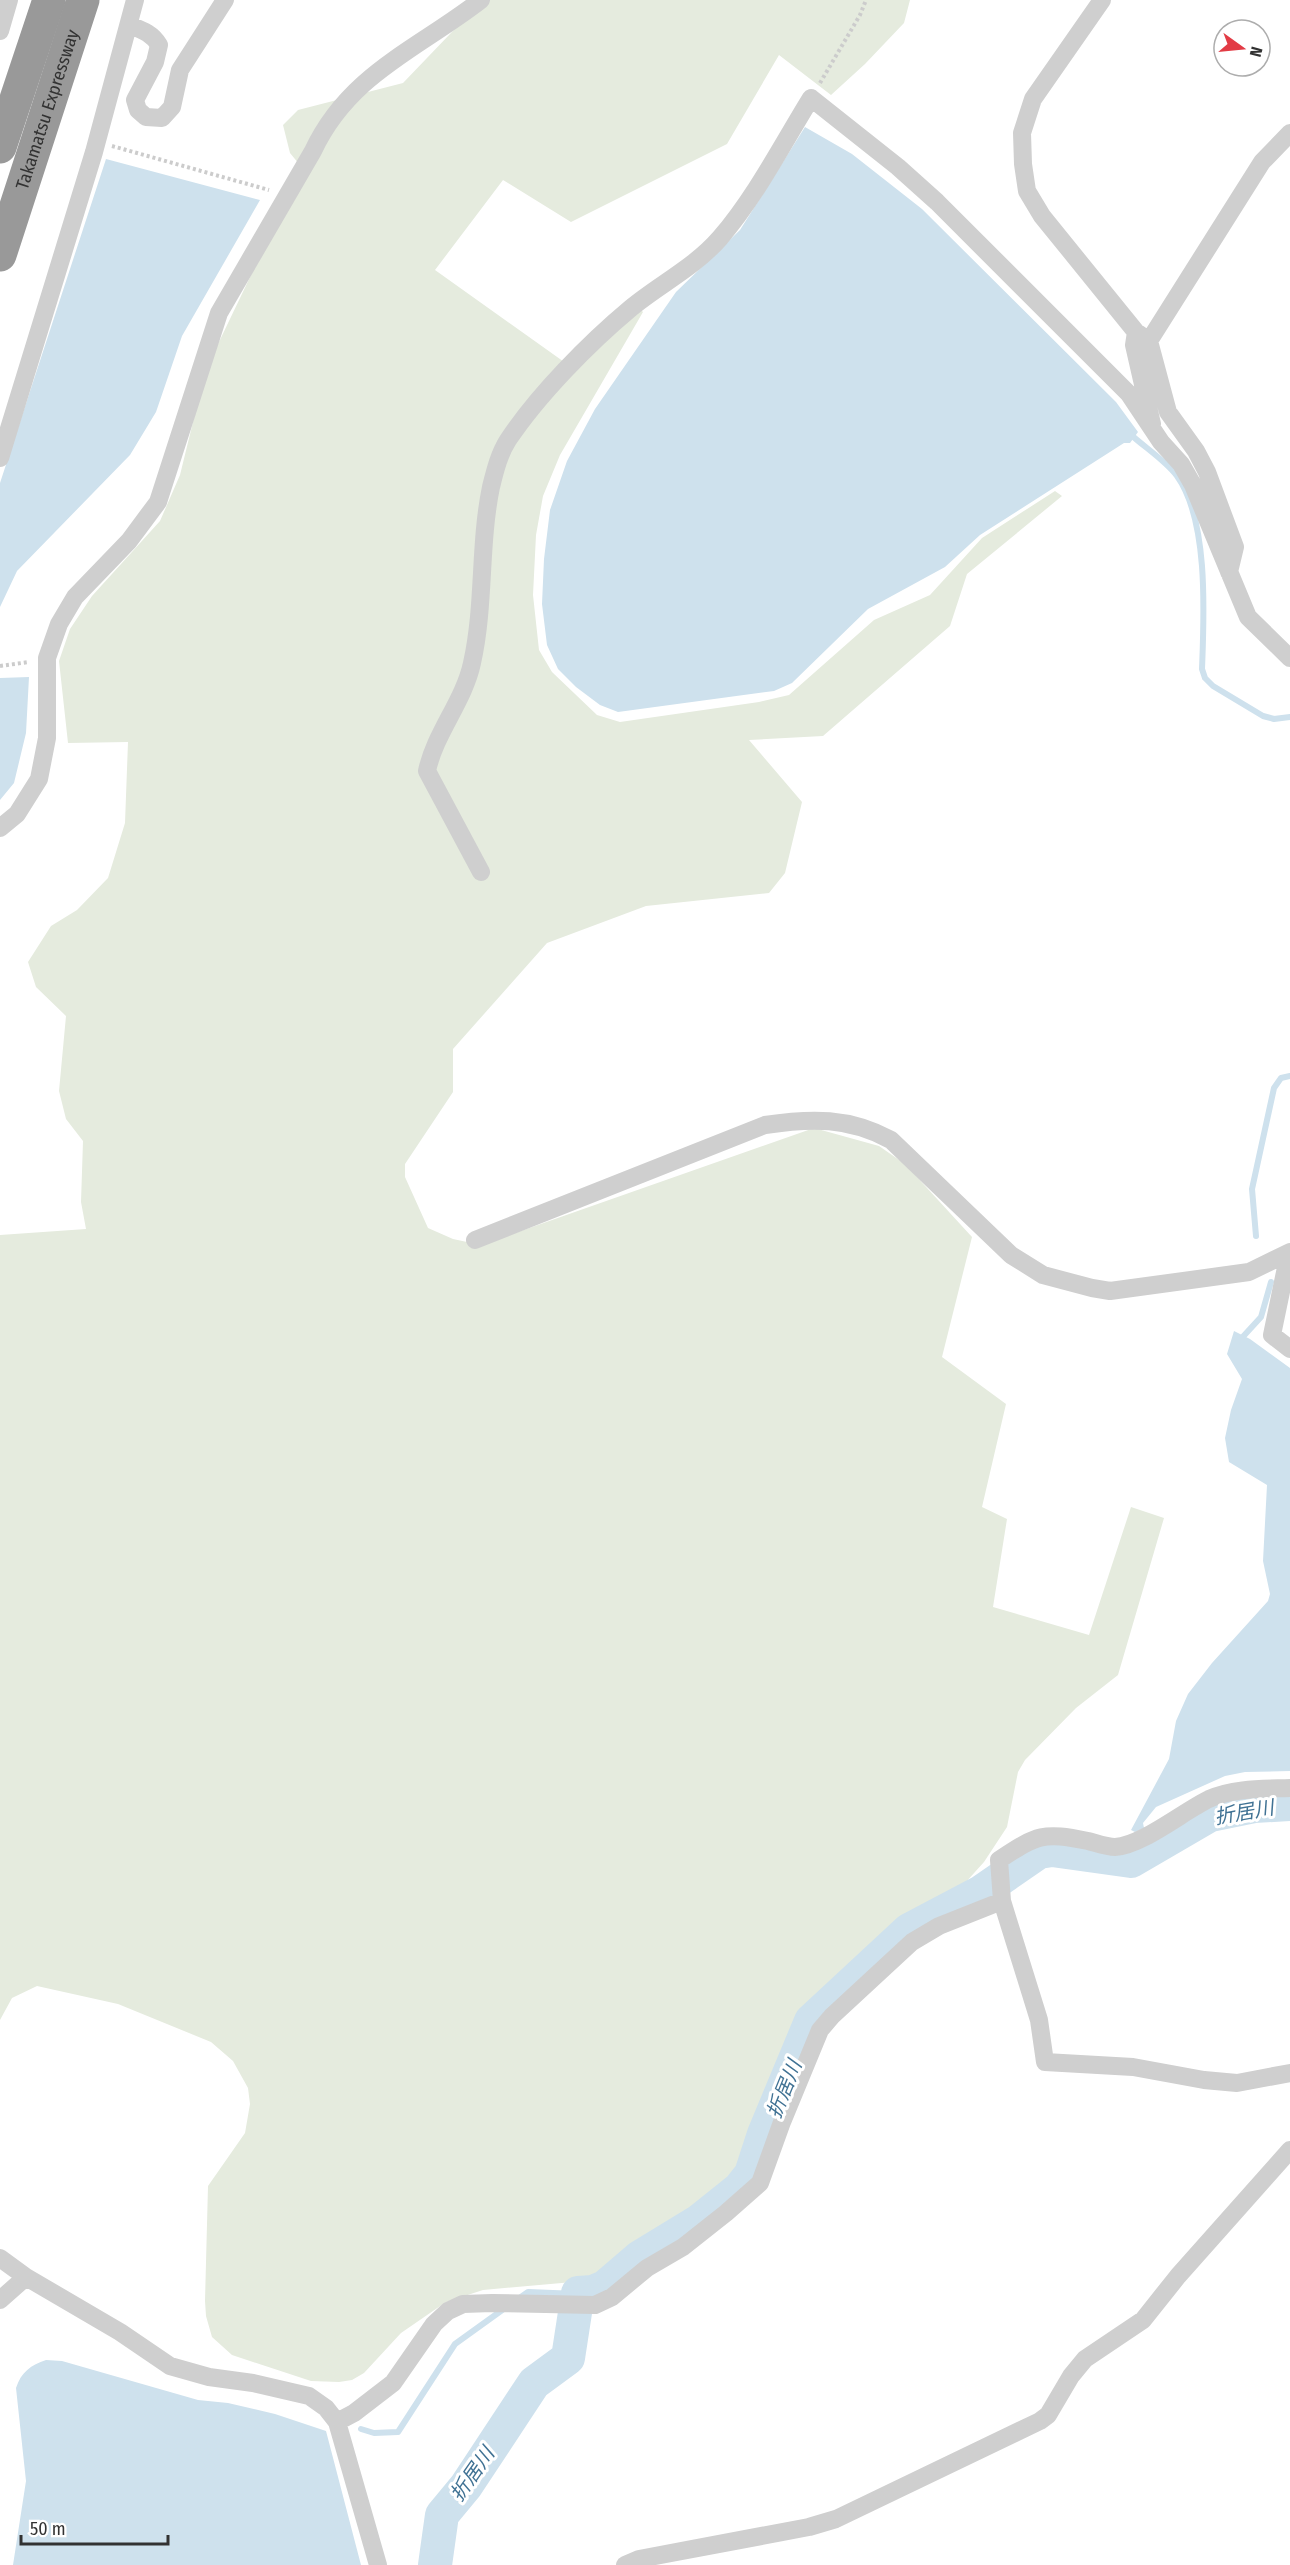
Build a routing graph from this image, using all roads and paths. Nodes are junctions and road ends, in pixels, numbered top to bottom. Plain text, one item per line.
1 (9, 0) edge
2 (49, 0) edge
3 (83, 0) edge
4 (135, 0) edge
5 (225, 0) edge
6 (482, 0) edge
7 (866, 0) edge
8 (1102, 0) edge
9 (129, 25) junction
10 (0, 31) edge
11 (811, 98) junction
12 (1290, 133) edge
13 (97, 142) junction
14 (0, 147) edge
15 (288, 195) junction
16 (0, 255) edge
17 (1142, 336) junction
18 (1152, 429) junction
19 (0, 458) edge
20 (1229, 572) junction
21 (47, 658) junction
22 (1290, 658) edge
23 (0, 666) edge
24 (0, 828) edge
25 (481, 872) dead end
26 (475, 1240) dead end
27 (1290, 1253) edge
28 (1290, 1349) edge
29 (1290, 1788) edge
30 (1002, 1895) junction
31 (1290, 2073) edge
32 (1290, 2150) edge
33 (0, 2258) edge
34 (26, 2277) junction
35 (0, 2300) edge
36 (337, 2422) junction
37 (378, 2565) edge
38 (626, 2565) edge

1 - 10 street
2 - 14 highway, Takamatsu Expressway
3 - 16 highway, Takamatsu Expressway
4 - 9 street
5 - 9 street
6 - 15 street
7 - 11 path
8 - 17 street
9 - 13 street
11 - 18 street
11 - 25 street
12 - 17 street
13 - 15 path
13 - 19 street
15 - 21 street
17 - 18 street
17 - 20 street
18 - 20 street
20 - 22 street
21 - 23 path
21 - 24 street
26 - 27 street
27 - 28 street
29 - 30 street
30 - 31 street
30 - 36 street
32 - 38 street
33 - 34 street
34 - 35 street
34 - 36 street
36 - 37 street

